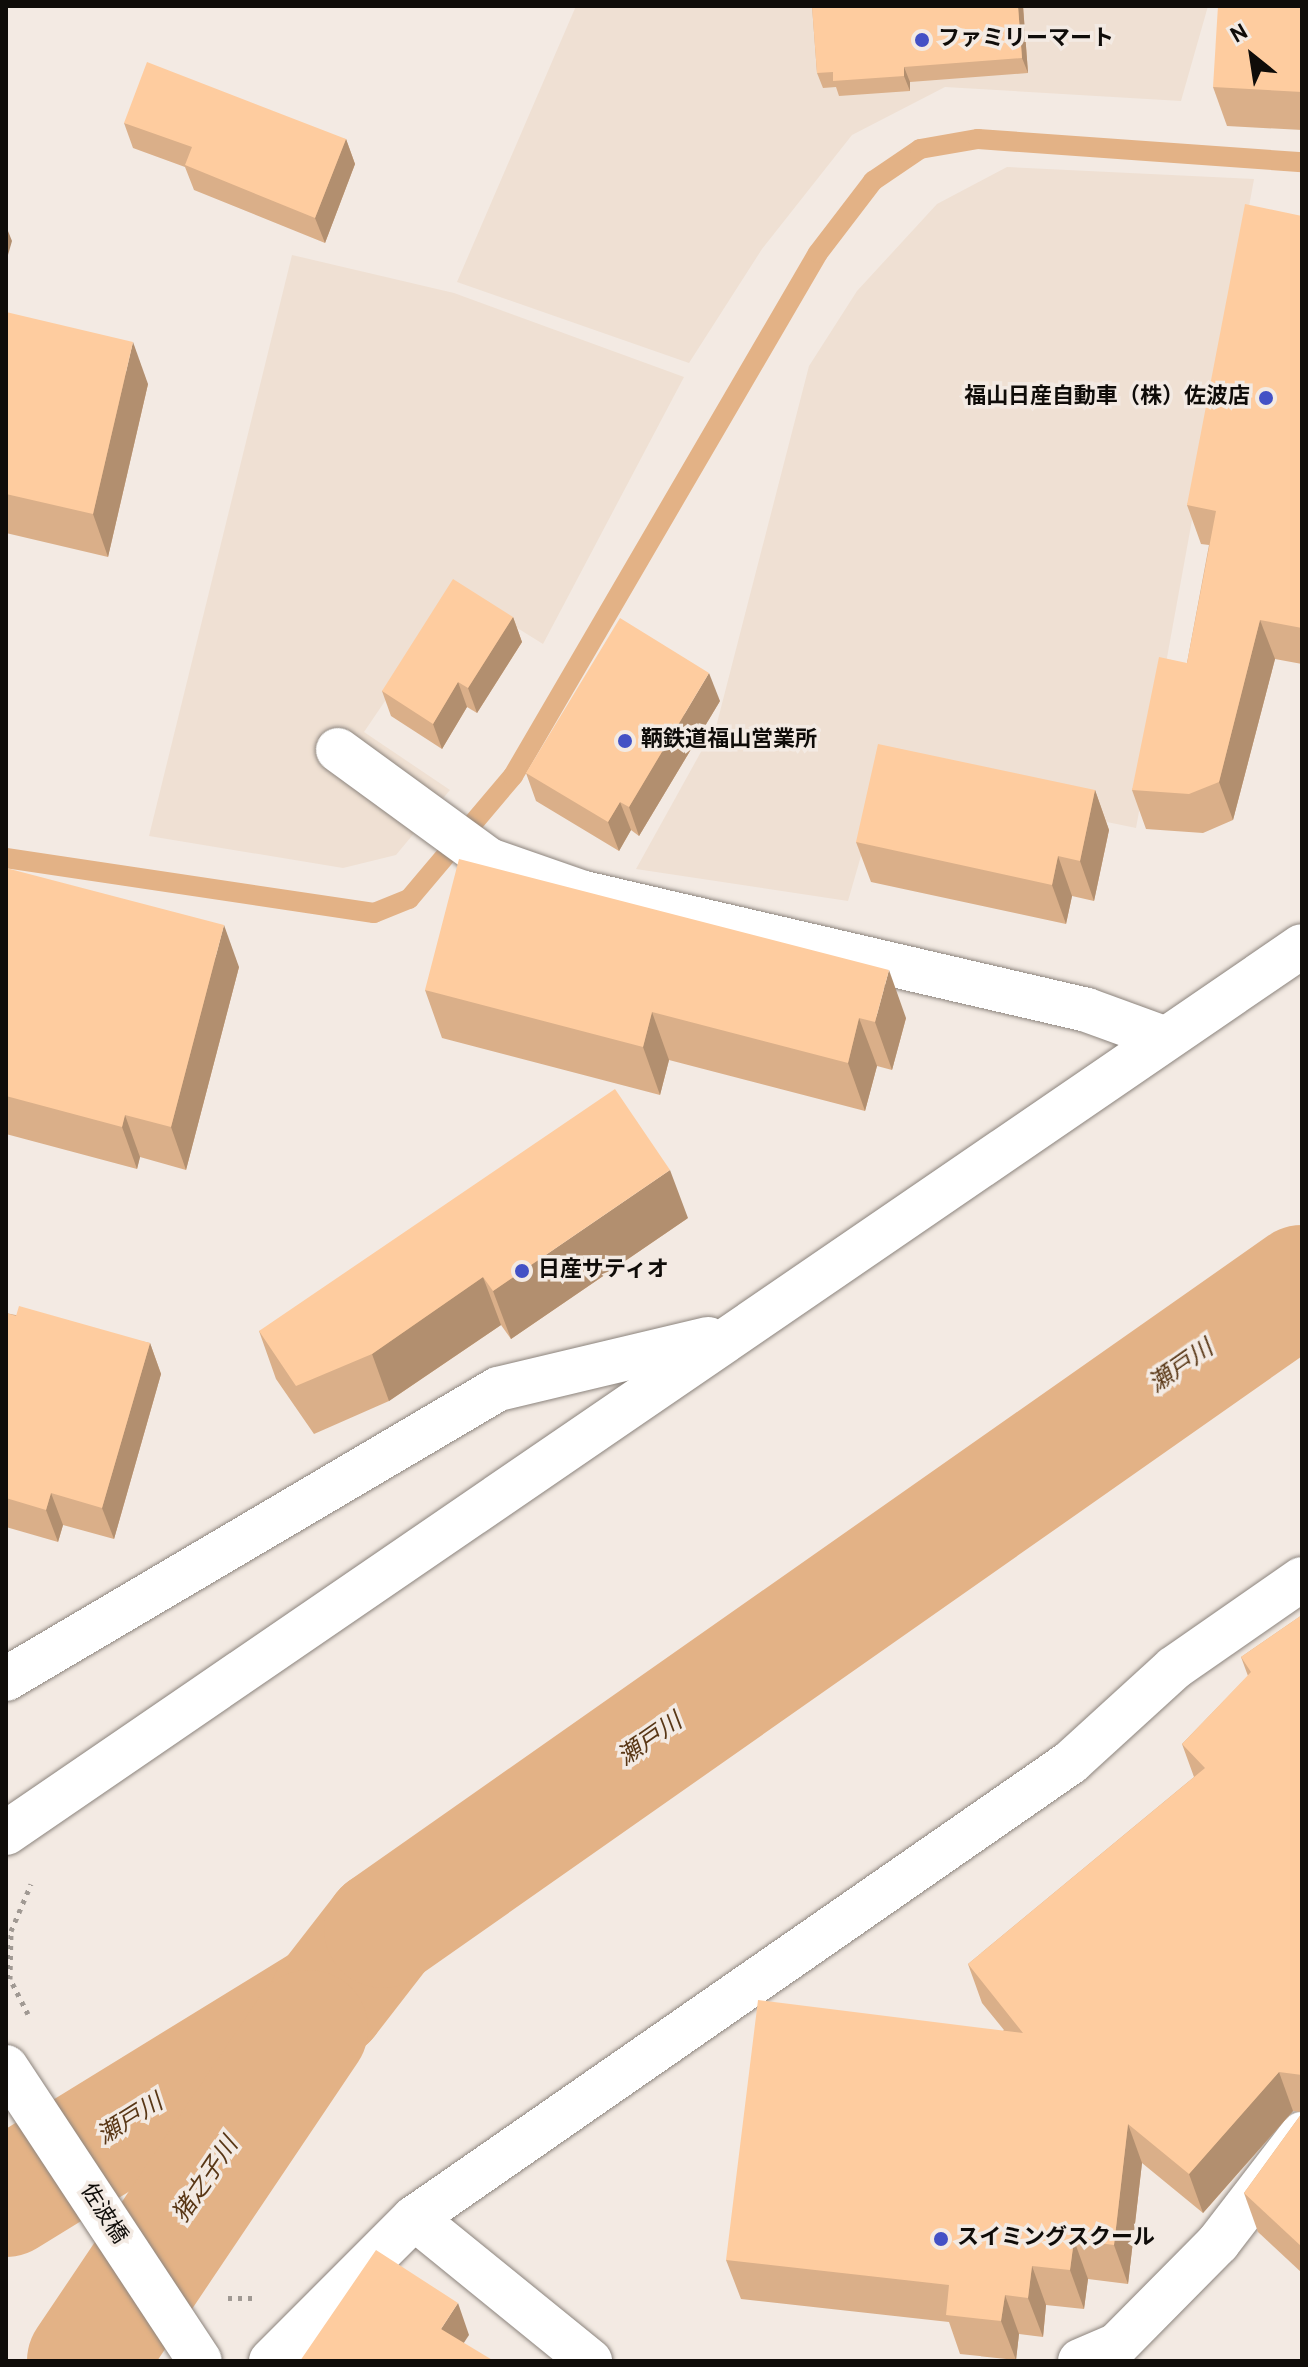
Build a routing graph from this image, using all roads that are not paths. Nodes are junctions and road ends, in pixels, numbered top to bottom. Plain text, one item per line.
1 (338, 750) dead end
2 (1302, 946) edge
3 (1164, 1038) junction
4 (734, 1333) junction
5 (1302, 1579) edge
6 (6, 1679) edge
7 (6, 1833) edge
8 (6, 2067) edge
9 (1302, 2134) edge
10 (414, 2218) junction
11 (200, 2361) edge
12 (271, 2361) edge
13 (590, 2361) edge
14 (1080, 2361) edge

1 - 3 street
2 - 3 street
3 - 4 street
4 - 6 street
4 - 7 street
5 - 10 street
8 - 11 street, 佐波橋
9 - 14 street
10 - 12 street
10 - 13 street

